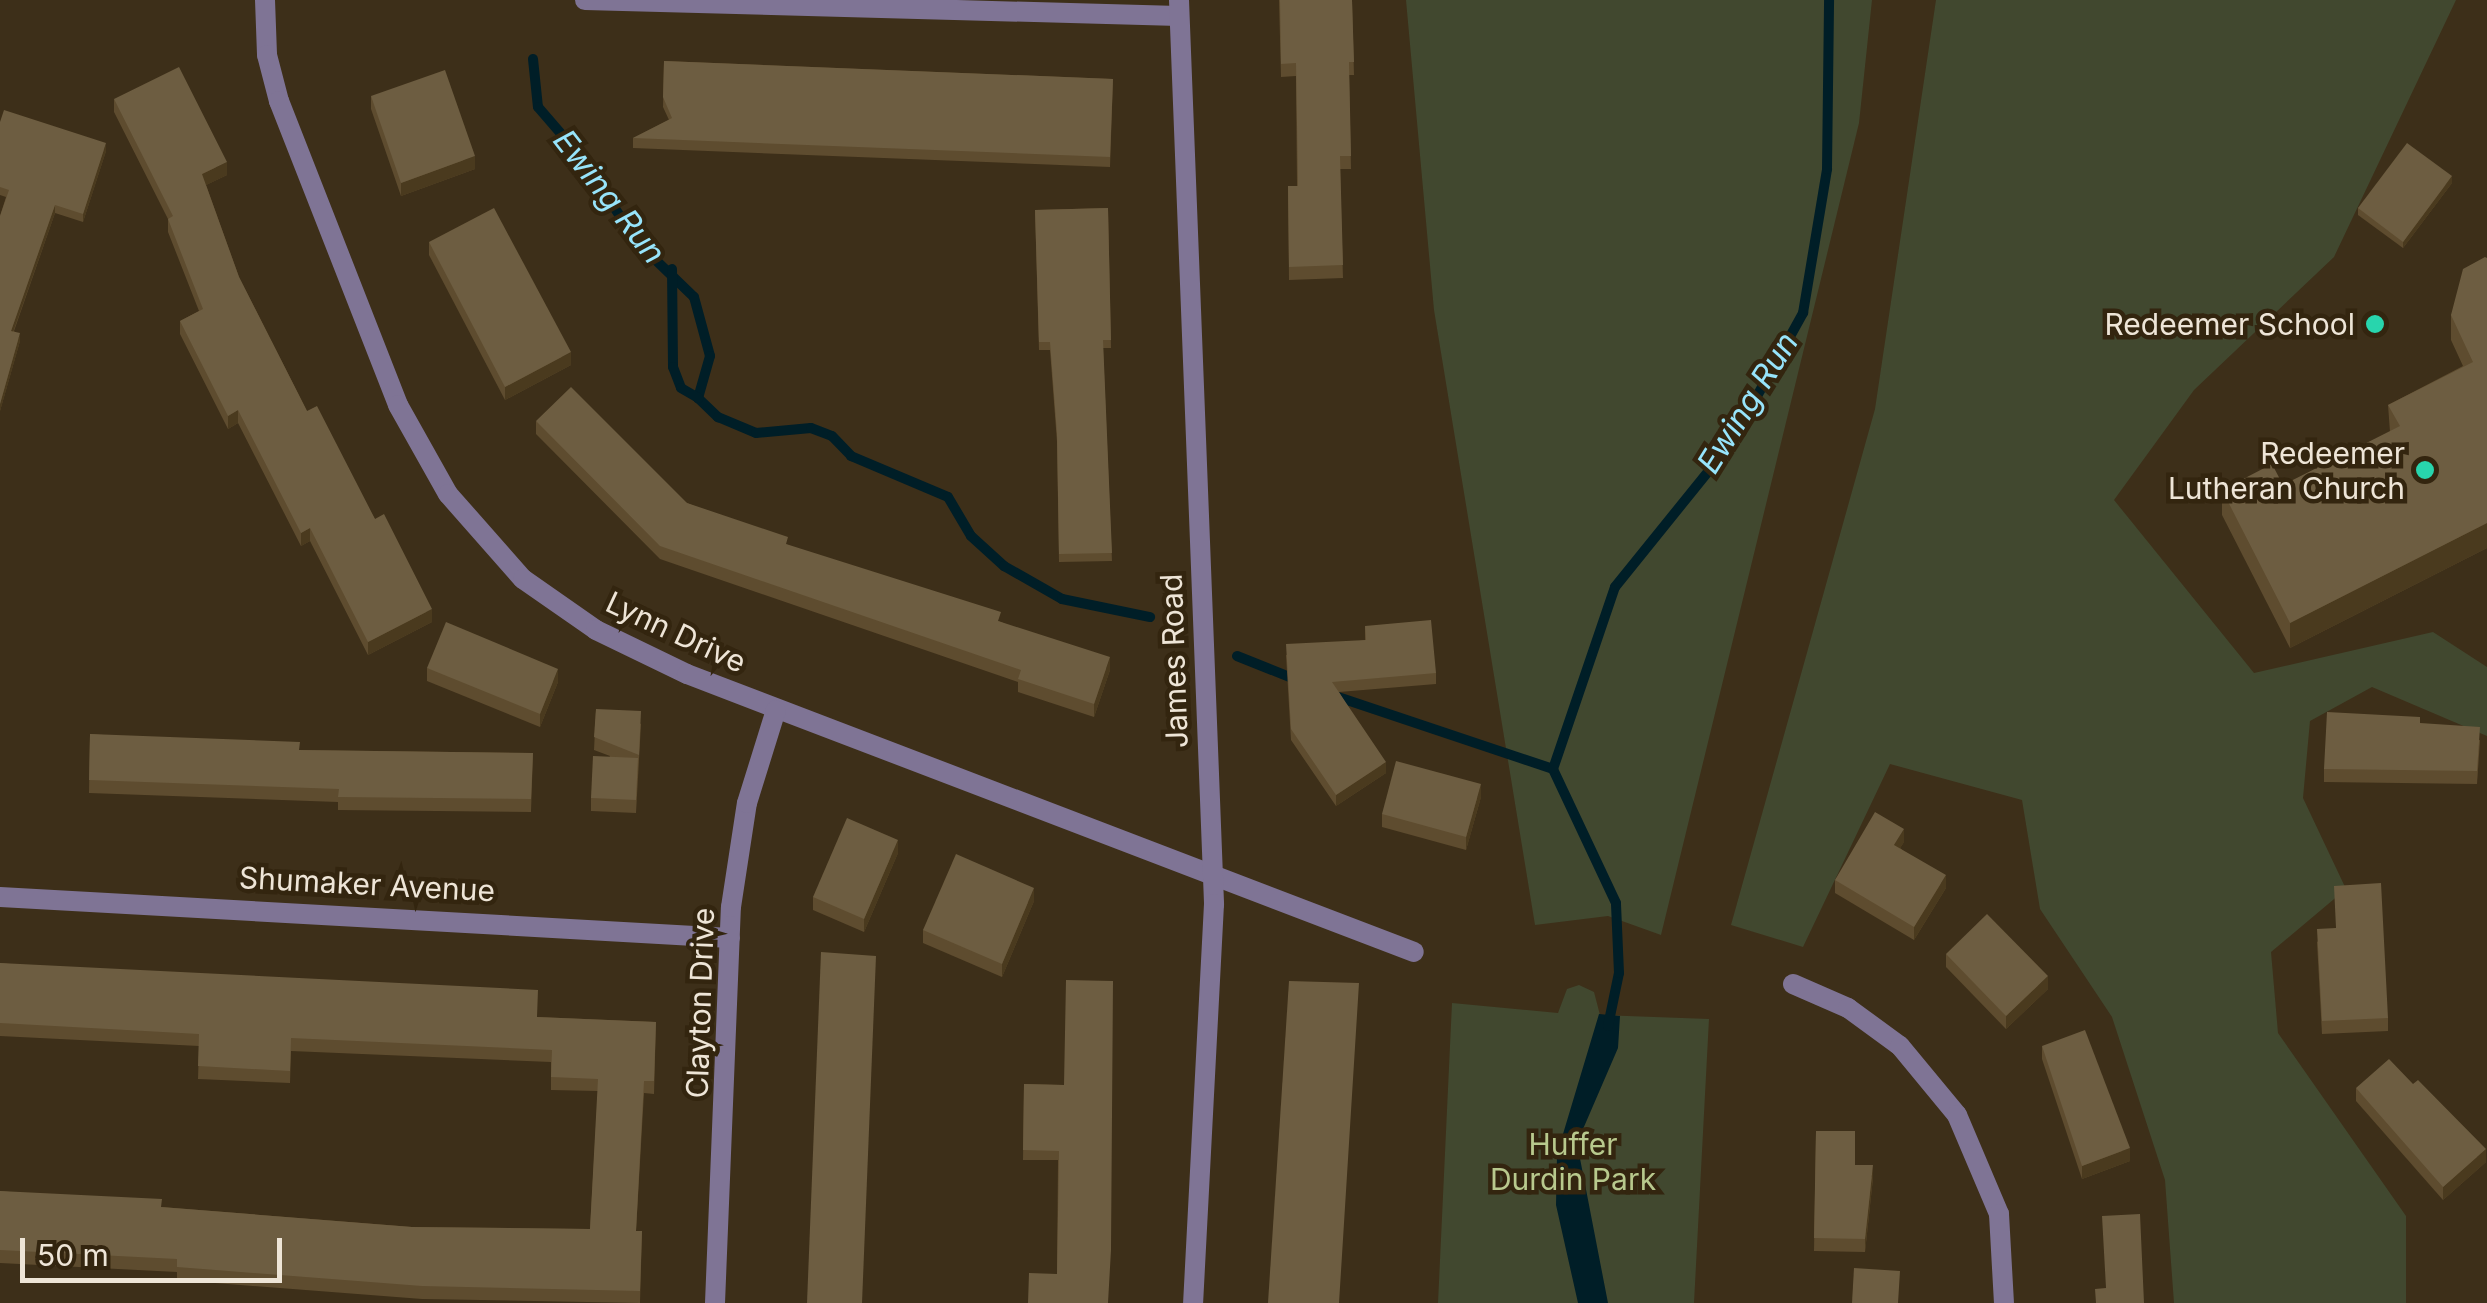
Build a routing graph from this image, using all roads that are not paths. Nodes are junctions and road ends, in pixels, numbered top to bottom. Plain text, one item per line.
1 (265, 0) edge
2 (585, 0) edge
3 (1179, 8) edge
4 (776, 710) junction
5 (1213, 880) junction
6 (0, 897) edge
7 (730, 938) junction
8 (1414, 952) dead end
9 (1793, 984) dead end
10 (715, 1303) edge
11 (1193, 1303) edge
12 (2004, 1303) edge

1 - 4 street, Lynn Drive
2 - 3 street
3 - 5 street, James Road
4 - 5 street, Lynn Drive
4 - 7 street, Clayton Drive
5 - 8 street, Lynn Drive
5 - 11 street, James Road
6 - 7 street, Shumaker Avenue
7 - 10 street, Clayton Drive
9 - 12 street

